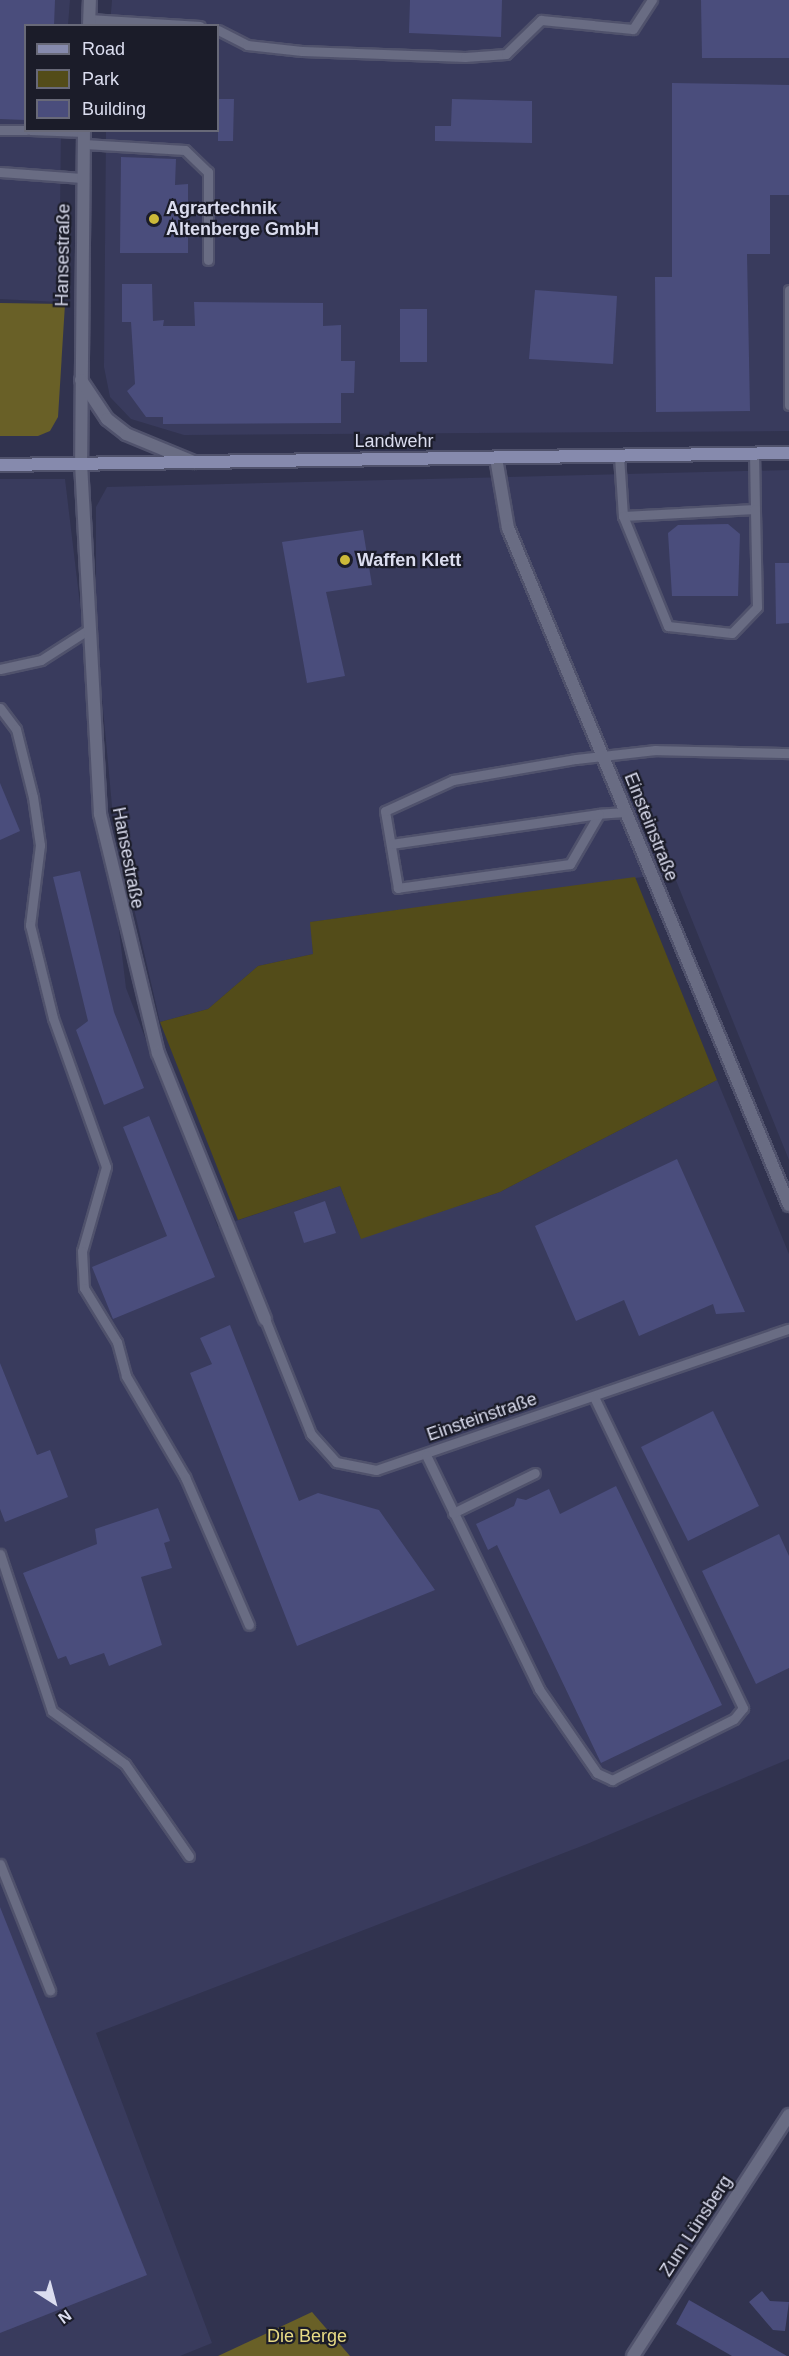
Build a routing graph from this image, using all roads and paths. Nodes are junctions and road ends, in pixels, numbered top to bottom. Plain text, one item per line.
1 (90, 0) edge
2 (652, 0) edge
3 (89, 22) edge
4 (144, 24) edge
5 (219, 31) edge
6 (0, 130) edge
7 (24, 130) edge
8 (52, 132) edge
9 (84, 135) edge
10 (0, 172) edge
11 (82, 178) junction
12 (208, 260) dead end
13 (789, 290) edge
14 (81, 379) junction
15 (789, 405) edge
16 (754, 453) junction
17 (789, 453) edge
18 (619, 456) junction
19 (496, 458) junction
20 (194, 462) junction
21 (81, 464) junction
22 (0, 465) edge
23 (755, 509) junction
24 (623, 516) junction
25 (88, 630) junction
26 (0, 669) edge
27 (0, 708) edge
28 (789, 753) edge
29 (602, 756) junction
30 (625, 812) junction
31 (599, 814) junction
32 (391, 844) junction
33 (789, 1204) edge
34 (265, 1319) joint
35 (789, 1329) edge
36 (594, 1397) junction
37 (426, 1455) junction
38 (535, 1473) dead end
39 (453, 1513) junction
40 (0, 1554) edge
41 (249, 1625) dead end
42 (189, 1856) dead end
43 (0, 1864) edge
44 (50, 1990) dead end
45 (789, 2115) edge
46 (633, 2356) edge

1 - 3 street
2 - 5 lane
3 - 4 lane
6 - 7 lane
8 - 9 lane
9 - 11 street, Hansestraße
9 - 12 lane
10 - 11 lane
11 - 14 street, Hansestraße
13 - 15 lane
14 - 20 street
14 - 21 street, Hansestraße
16 - 17 main road, Landwehr
16 - 18 main road, Landwehr
16 - 23 lane
18 - 19 main road, Landwehr
18 - 24 lane
19 - 20 main road, Landwehr
19 - 29 street, Einsteinstraße
20 - 21 main road, Landwehr
21 - 22 main road, Landwehr
21 - 25 street, Hansestraße
23 - 24 lane
23 - 24 lane
25 - 26 lane
25 - 34 street, Hansestraße
27 - 41 lane
28 - 29 lane
29 - 30 street, Einsteinstraße
29 - 32 lane
30 - 31 lane
30 - 33 street, Einsteinstraße
31 - 32 lane
31 - 32 lane
34 - 37 lane, Einsteinstraße
35 - 36 lane, Einsteinstraße
36 - 37 lane, Einsteinstraße
36 - 39 lane
37 - 39 lane
38 - 39 lane
40 - 42 lane
43 - 44 lane
45 - 46 street, Zum Lünsberg

